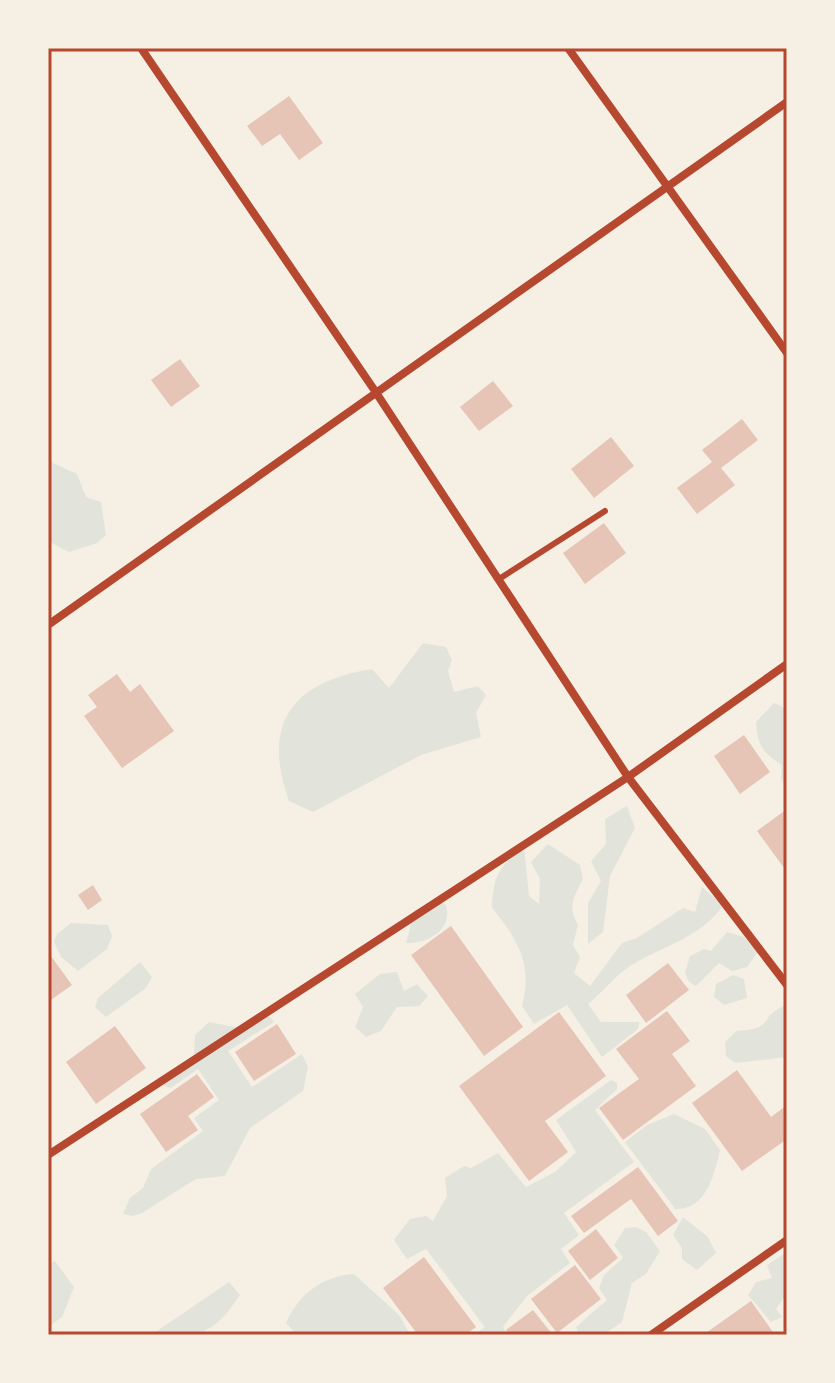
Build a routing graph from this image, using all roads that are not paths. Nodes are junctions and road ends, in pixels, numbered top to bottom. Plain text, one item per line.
1 (141, 48) edge
2 (568, 48) edge
3 (787, 102) edge
4 (669, 189) junction
5 (787, 353) edge
6 (375, 391) junction
7 (605, 511) dead end
8 (499, 579) junction
9 (48, 625) edge
10 (787, 664) edge
11 (628, 777) junction
12 (787, 985) edge
13 (48, 1155) edge
14 (787, 1240) edge
15 (651, 1335) edge

1 - 6 street
2 - 4 street
3 - 4 street
4 - 5 street
4 - 6 street
6 - 8 street
6 - 9 street
7 - 8 lane
8 - 11 street
10 - 11 street
11 - 12 street
11 - 13 street
14 - 15 street

